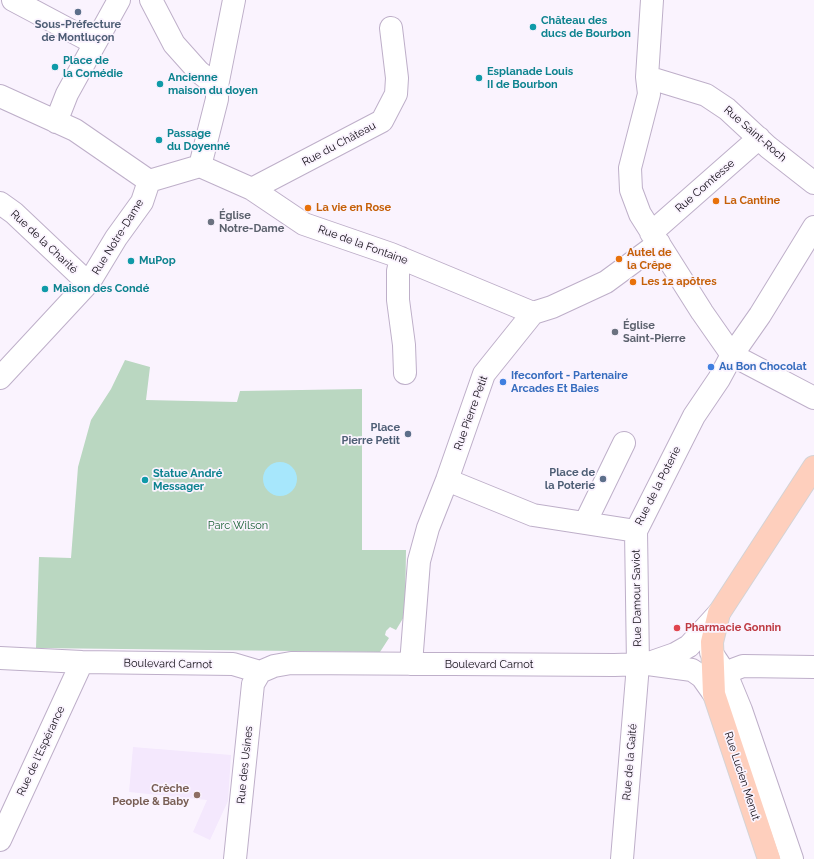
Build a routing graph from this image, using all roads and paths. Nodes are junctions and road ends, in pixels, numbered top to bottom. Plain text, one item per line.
1 (14, 0) edge
2 (119, 0) edge
3 (151, 0) edge
4 (234, 0) edge
5 (652, 0) edge
6 (391, 28) dead end
7 (94, 43) junction
8 (647, 77) junction
9 (217, 92) junction
10 (0, 96) edge
11 (56, 122) junction
12 (759, 138) junction
13 (200, 166) junction
14 (149, 181) junction
15 (814, 183) edge
16 (252, 189) junction
17 (0, 203) edge
18 (814, 227) edge
19 (655, 238) junction
20 (401, 258) junction
21 (88, 283) junction
22 (533, 313) junction
23 (732, 355) junction
24 (405, 372) dead end
25 (0, 378) edge
26 (814, 398) edge
27 (624, 443) dead end
28 (814, 467) edge
29 (447, 480) junction
30 (585, 523) junction
31 (636, 531) junction
32 (718, 614) junction
33 (712, 652) junction
34 (0, 658) edge
35 (82, 662) junction
36 (411, 664) junction
37 (643, 664) junction
38 (814, 667) edge
39 (260, 672) junction
40 (727, 676) junction
41 (714, 694) junction
42 (0, 840) edge
43 (235, 859) edge
44 (622, 859) edge
45 (769, 859) edge
46 (792, 859) edge

1 - 7 street
2 - 7 street
3 - 9 street
4 - 9 street
5 - 8 street
6 - 16 street, Rue du Château
7 - 11 street
8 - 12 street, Rue Saint-Roch
8 - 19 street
9 - 13 street
10 - 11 street
11 - 14 street
12 - 15 street, Rue Saint-Roch
12 - 19 street, Rue Comtesse
13 - 14 street
13 - 16 street, Rue de la Fontaine
14 - 21 street, Rue Notre-Dame
16 - 20 street, Rue de la Fontaine
17 - 21 street, Rue de la Charité
18 - 23 street
19 - 22 street, Rue Comtesse
19 - 23 street
20 - 22 street, Rue de la Fontaine
20 - 24 street
21 - 25 street, Rue Notre-Dame
22 - 29 street, Rue Pierre Petit
23 - 26 street
23 - 31 street, Rue de la Poterie
27 - 30 street
28 - 32 main road
29 - 30 street, Rue de la Poterie
29 - 36 street, Rue Pierre Petit
30 - 31 street, Rue de la Poterie
31 - 37 street, Rue Damour Saviot
32 - 33 main road
32 - 37 street
33 - 40 street
33 - 41 main road
34 - 35 street, Boulevard Carnot
35 - 39 street, Boulevard Carnot
35 - 42 street, Rue de l'Espérance
36 - 37 street, Boulevard Carnot
36 - 39 street, Boulevard Carnot
37 - 41 street, Boulevard Carnot
37 - 44 street, Rue de la Gaité
38 - 40 street
39 - 43 street, Rue des Usines
40 - 46 street
41 - 45 main road, Rue Lucien Menut

